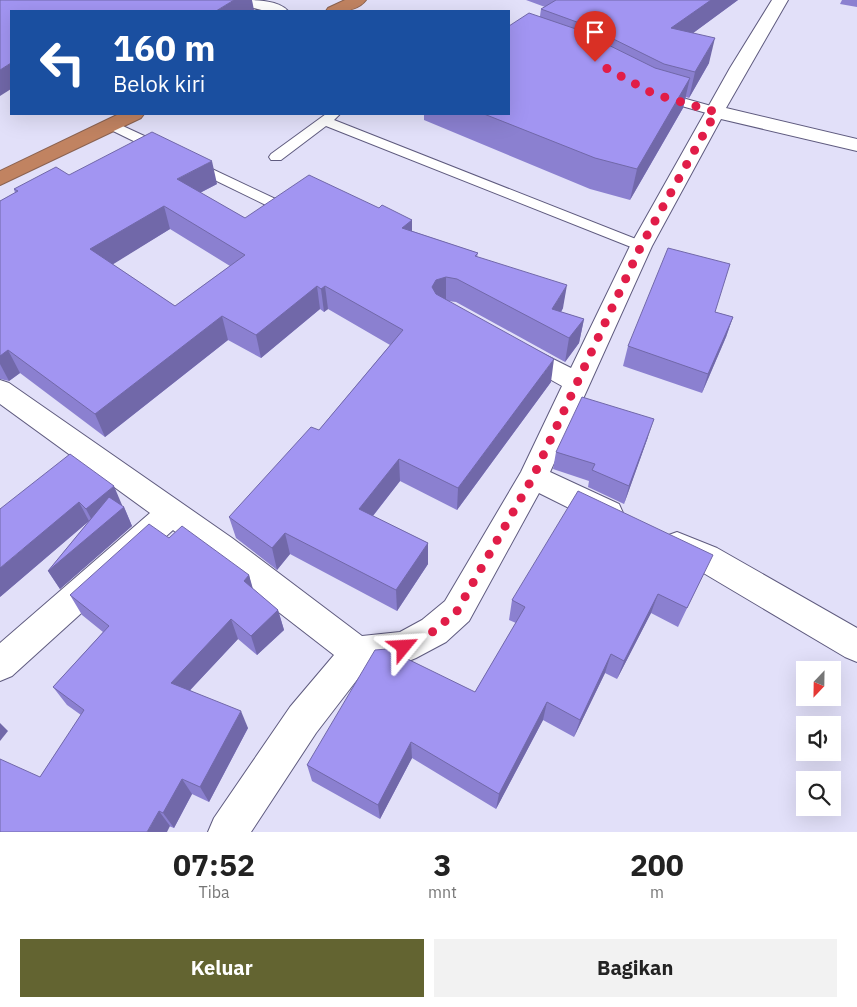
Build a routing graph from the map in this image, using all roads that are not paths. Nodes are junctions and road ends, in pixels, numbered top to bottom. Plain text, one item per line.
1 (250, 0) edge
2 (358, 0) edge
3 (780, 0) edge
4 (277, 10) edge
5 (336, 10) edge
6 (646, 90) edge
7 (716, 112) junction
8 (132, 115) edge
9 (329, 117) edge
10 (112, 125) junction
11 (857, 145) edge
12 (276, 157) dead end
13 (0, 179) edge
14 (279, 206) edge
15 (641, 246) junction
16 (498, 339) edge
17 (576, 382) junction
18 (0, 390) edge
19 (533, 477) junction
20 (172, 512) junction
21 (857, 646) edge
22 (357, 653) junction
23 (0, 666) edge
24 (228, 832) edge

1 - 4 street
2 - 5 highway
3 - 7 street
6 - 7 lane
7 - 11 street
7 - 15 street
8 - 10 highway
9 - 12 lane
9 - 15 lane
10 - 13 highway
10 - 14 lane
15 - 17 street
16 - 17 street
17 - 19 street
18 - 20 street
19 - 21 street
19 - 22 street
20 - 22 street
20 - 23 street
22 - 24 street

